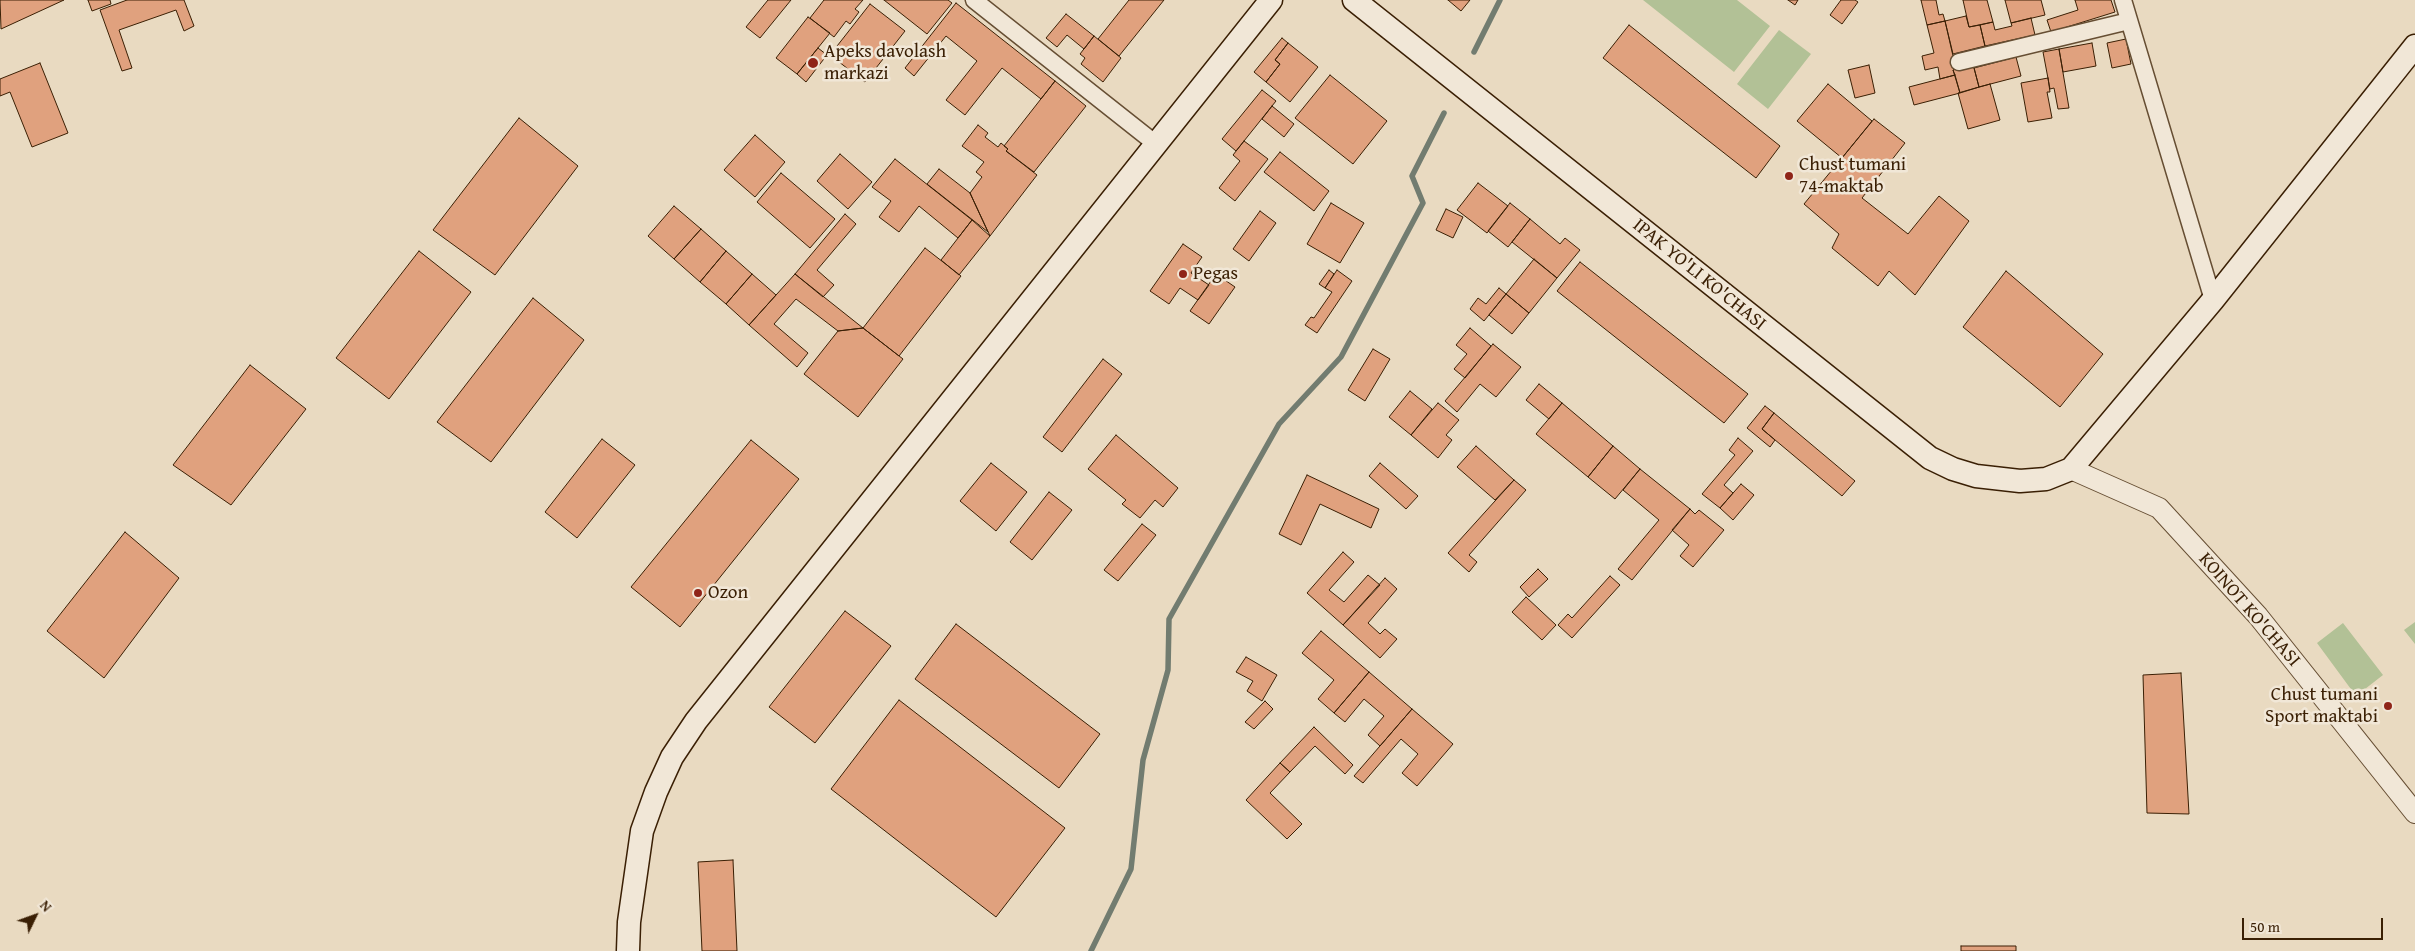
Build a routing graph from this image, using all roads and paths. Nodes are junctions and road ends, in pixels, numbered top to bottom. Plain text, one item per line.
1 (974, 0) edge
2 (1271, 0) edge
3 (1354, 0) edge
4 (2123, 0) edge
5 (2129, 21) junction
6 (2415, 46) edge
7 (1959, 62) dead end
8 (1156, 144) junction
9 (2213, 300) junction
10 (2071, 469) junction
11 (2415, 813) edge
12 (628, 951) edge

1 - 8 street
2 - 8 main road
3 - 10 main road, IPAK YO'LI KO'CHASI
4 - 5 street
5 - 7 street
5 - 9 street
6 - 9 main road
8 - 12 main road
9 - 10 main road
10 - 11 street, KOINOT KO'CHASI

